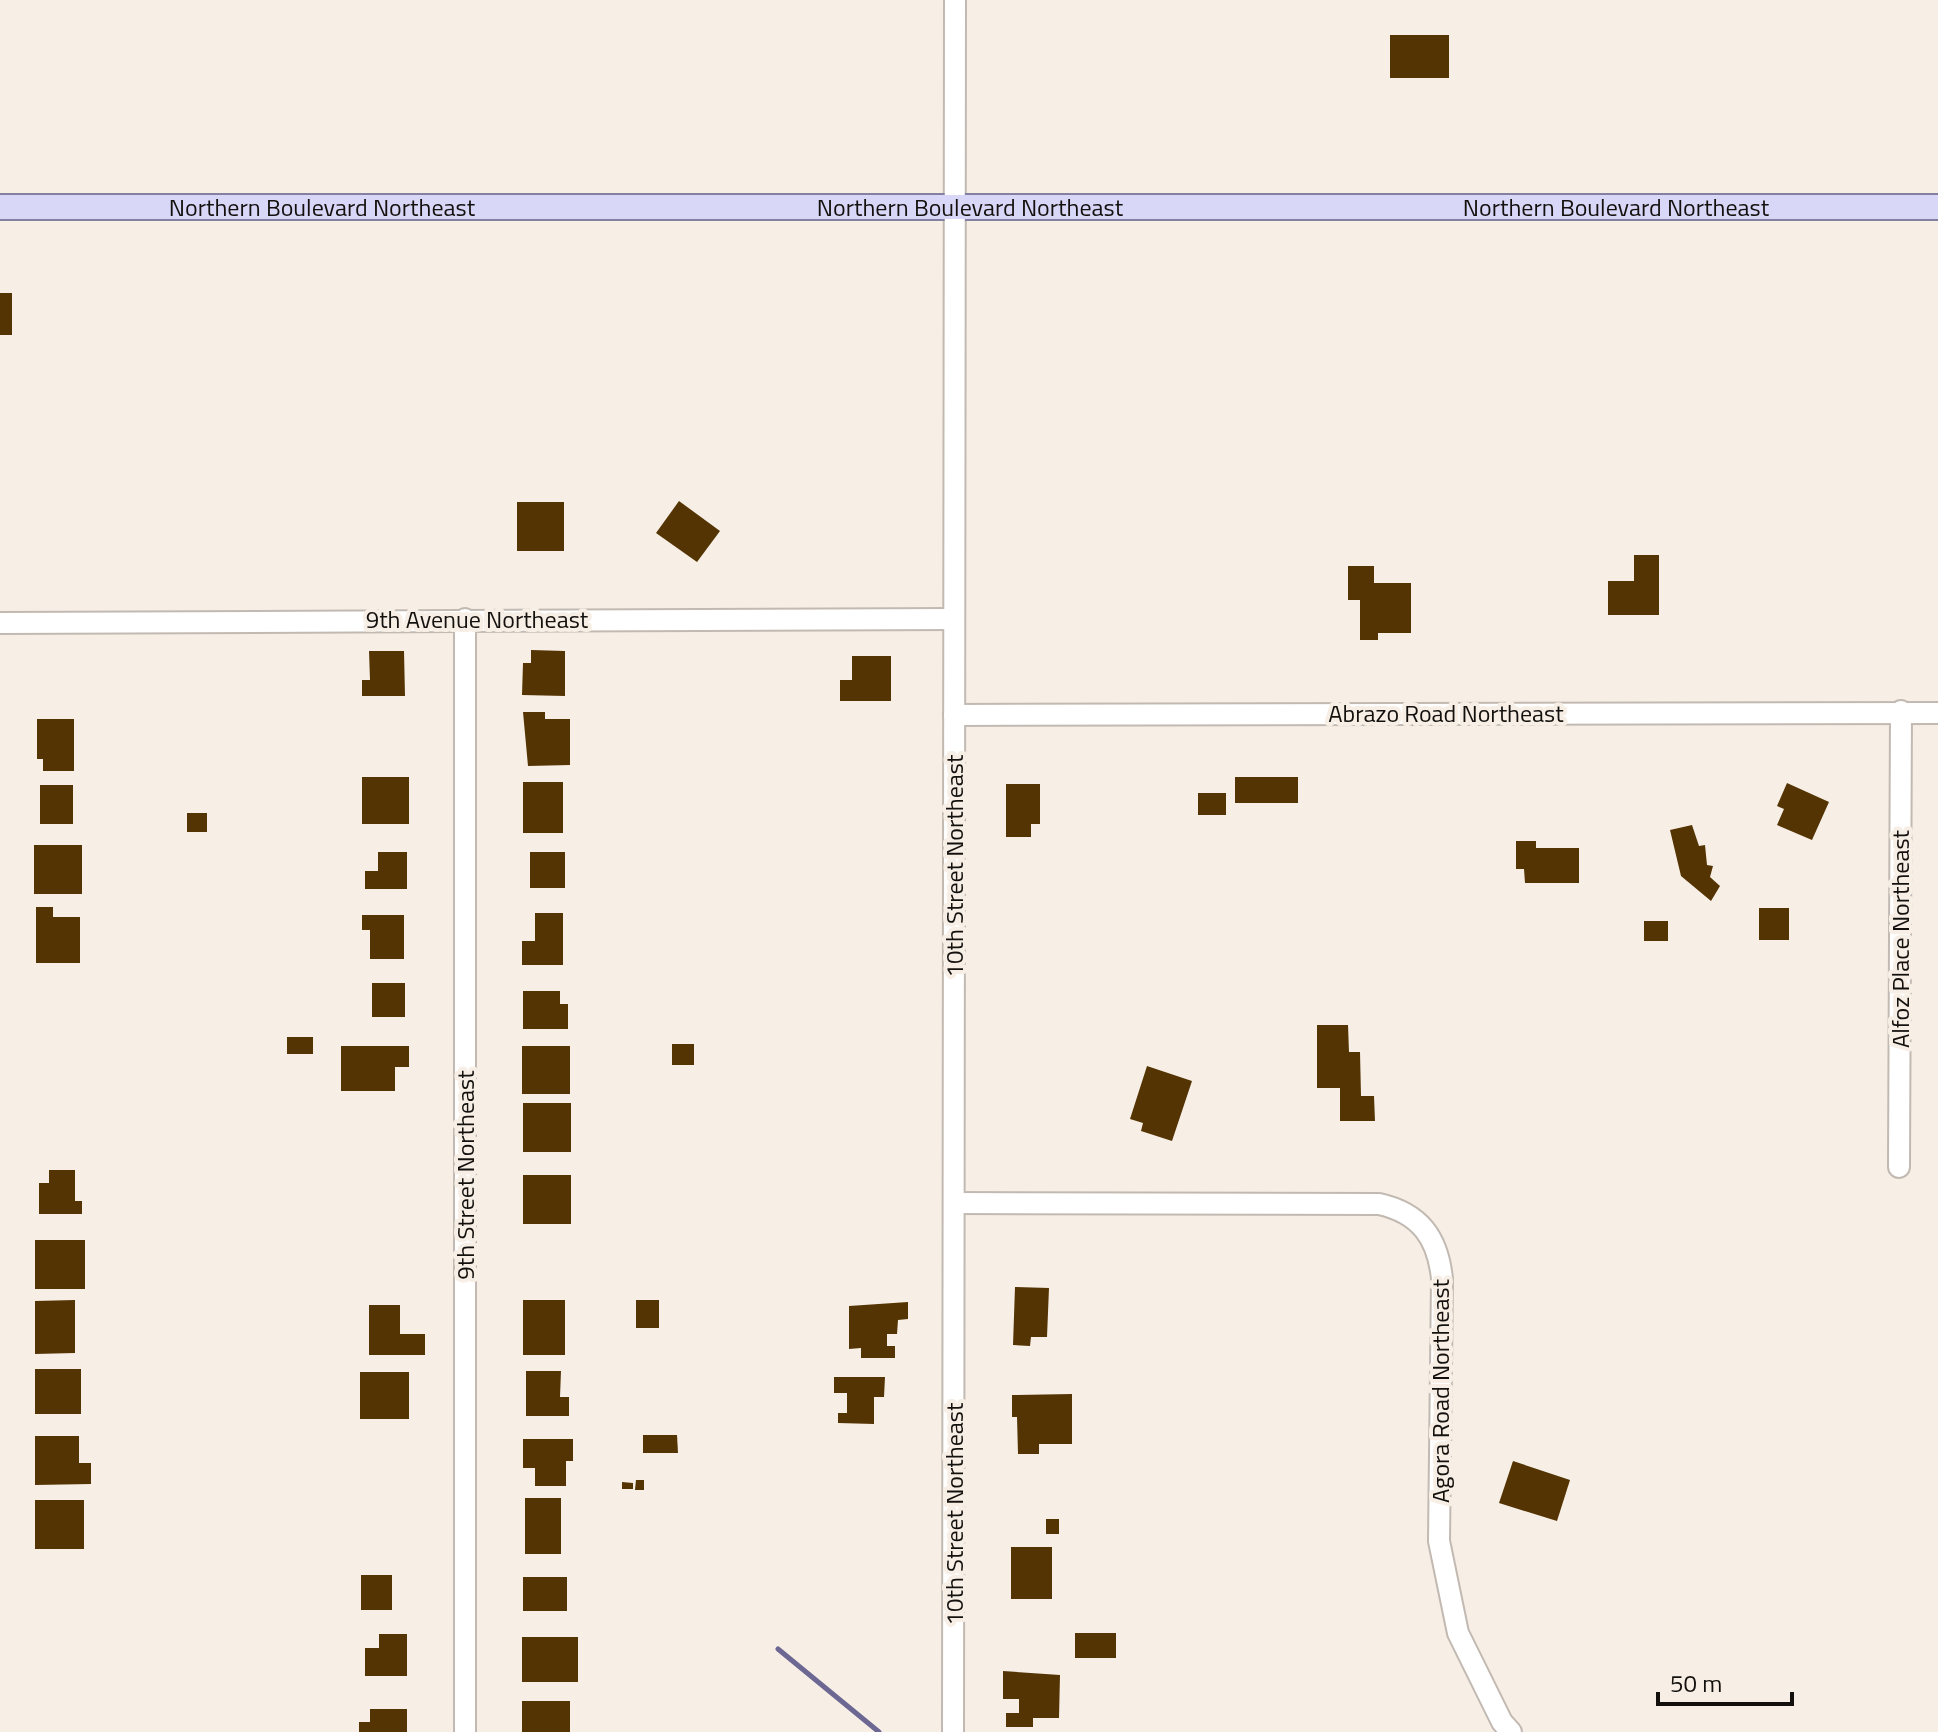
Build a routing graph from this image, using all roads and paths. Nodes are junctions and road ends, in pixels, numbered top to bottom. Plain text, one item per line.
1 (955, 0) edge
2 (0, 207) edge
3 (1938, 207) edge
4 (954, 208) junction
5 (465, 619) junction
6 (954, 619) junction
7 (0, 623) edge
8 (1901, 711) junction
9 (1938, 713) edge
10 (954, 715) junction
11 (1899, 1167) dead end
12 (954, 1203) junction
13 (465, 1732) edge
14 (953, 1732) edge
15 (1511, 1732) edge

1 - 4 street, 10th Street Northeast
2 - 4 main road, Northern Boulevard Northeast
3 - 4 main road, Northern Boulevard Northeast
4 - 6 street, 10th Street Northeast
5 - 6 street, 9th Avenue Northeast
5 - 7 street, 9th Avenue Northeast
5 - 13 street, 9th Street Northeast
6 - 10 street, 10th Street Northeast
8 - 9 street, Abrazo Road Northeast
8 - 10 street, Abrazo Road Northeast
8 - 11 street, Alfoz Place Northeast
10 - 12 street, 10th Street Northeast
12 - 14 street, 10th Street Northeast
12 - 15 street, Agora Road Northeast

